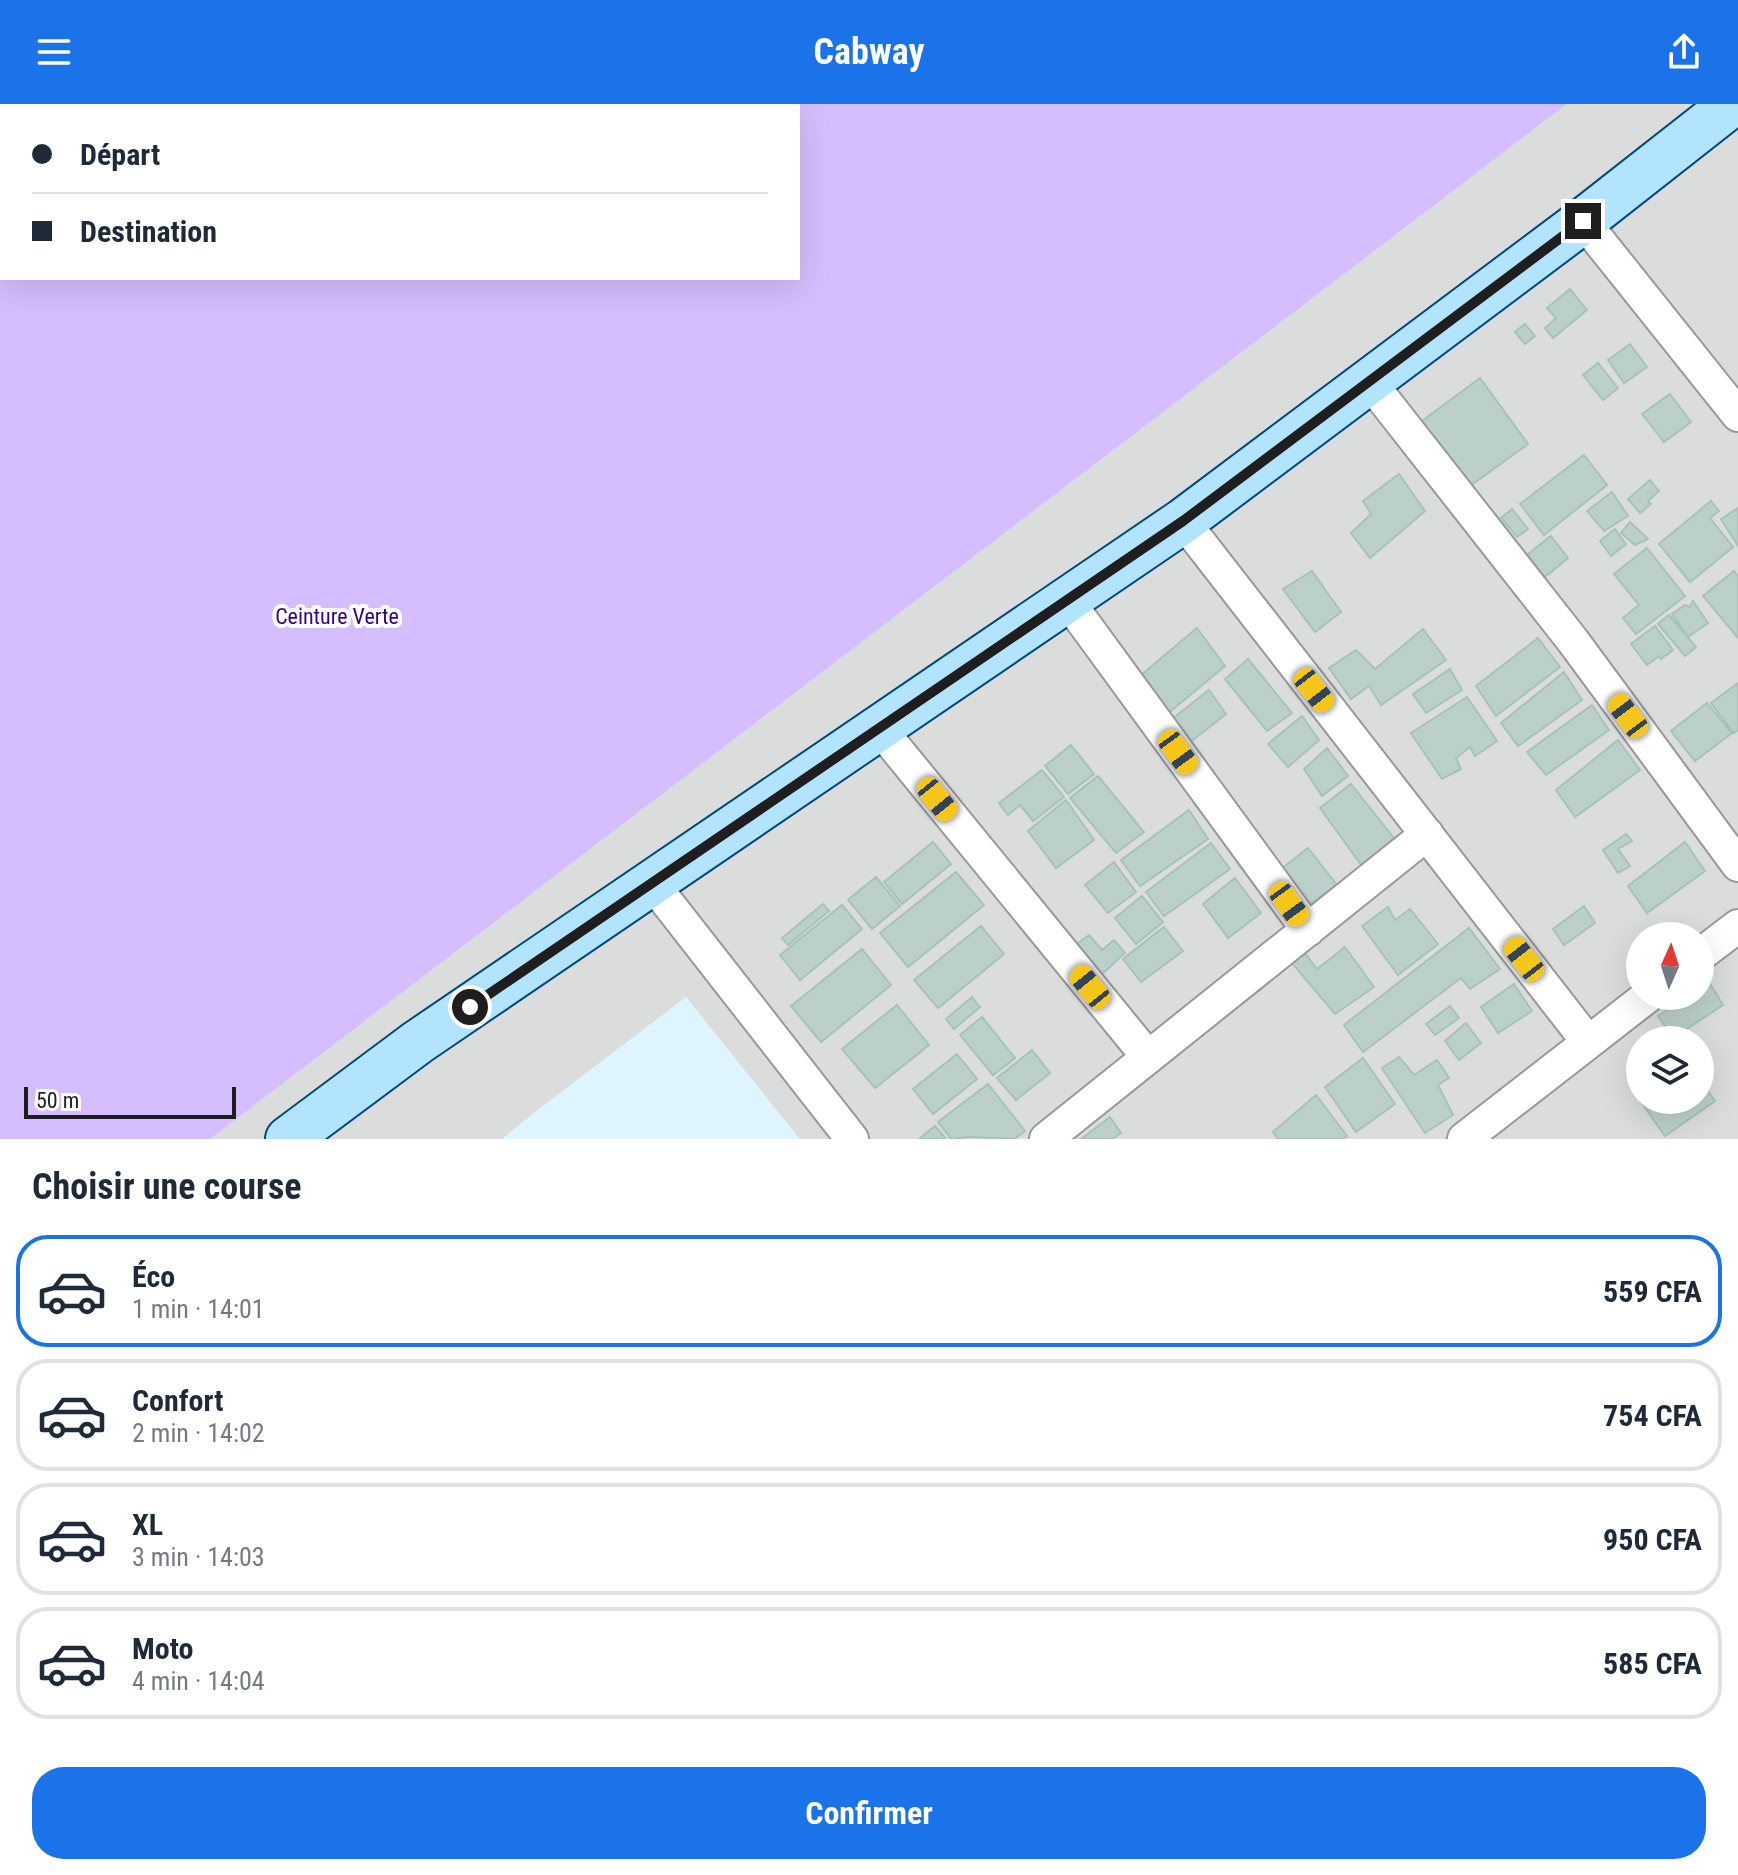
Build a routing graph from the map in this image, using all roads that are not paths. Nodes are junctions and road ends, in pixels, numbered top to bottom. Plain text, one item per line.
1 (1732, 104) edge
2 (1583, 221) junction
3 (1369, 381) junction
4 (1738, 415) edge
5 (1183, 521) junction
6 (1067, 600) junction
7 (880, 729) junction
8 (1427, 834) junction
9 (1738, 865) edge
10 (652, 883) junction
11 (1738, 926) edge
12 (1308, 930) junction
13 (1714, 944) edge
14 (1630, 1010) edge
15 (1588, 1042) junction
16 (1148, 1057) junction
17 (288, 1139) edge
18 (852, 1139) edge
19 (1046, 1139) edge
20 (1464, 1139) edge

1 - 2 street
2 - 3 street
2 - 4 street
3 - 5 street
3 - 9 street
5 - 6 street
5 - 8 street
6 - 7 street
6 - 12 street
7 - 10 street
7 - 16 street
8 - 12 street
8 - 15 street
10 - 17 street
10 - 18 street
11 - 13 street
12 - 16 street
14 - 15 street
15 - 20 street
16 - 19 street

